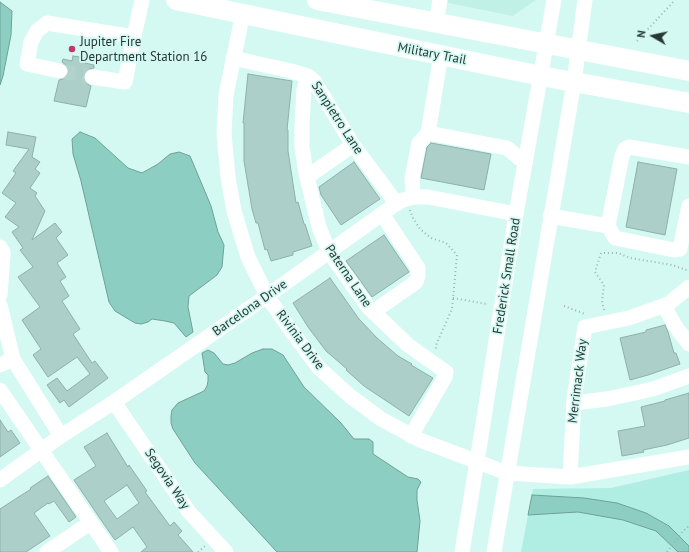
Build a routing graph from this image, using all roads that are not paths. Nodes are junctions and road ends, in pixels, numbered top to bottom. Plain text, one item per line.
1 (142, 0) edge
2 (176, 0) edge
3 (316, 0) edge
4 (440, 0) edge
5 (554, 0) edge
6 (586, 0) edge
7 (242, 13) junction
8 (436, 22) junction
9 (134, 37) junction
10 (547, 44) junction
11 (578, 50) junction
12 (441, 55) junction
13 (233, 58) junction
14 (60, 71) tunnel mouth
15 (689, 71) edge
16 (308, 76) junction
17 (541, 76) junction
18 (92, 77) tunnel mouth
19 (574, 82) junction
20 (689, 103) edge
21 (428, 133) junction
22 (353, 145) junction
23 (689, 157) edge
24 (525, 163) junction
25 (307, 177) junction
26 (406, 202) junction
27 (689, 206) edge
28 (382, 214) junction
29 (516, 214) junction
30 (550, 216) junction
31 (608, 226) junction
32 (0, 247) edge
33 (329, 252) junction
34 (689, 287) edge
35 (0, 295) edge
36 (268, 296) junction
37 (0, 305) edge
38 (664, 306) junction
39 (373, 312) junction
40 (689, 344) edge
41 (7, 362) edge
42 (689, 376) edge
43 (0, 390) edge
44 (114, 402) junction
45 (574, 402) junction
46 (61, 436) junction
47 (411, 436) junction
48 (41, 450) junction
49 (689, 457) edge
50 (477, 462) junction
51 (507, 473) junction
52 (570, 477) junction
53 (0, 480) edge
54 (90, 523) junction
55 (47, 552) edge
56 (111, 552) edge
57 (226, 552) edge
58 (462, 552) edge
59 (494, 552) edge

1 - 9 street
2 - 7 main road, Military Trail
3 - 8 main road
4 - 8 street
5 - 10 street, Frederick Small Road
6 - 11 street
7 - 12 main road, Military Trail
7 - 13 street, Rivinia Drive
8 - 10 main road
9 - 14 street
9 - 18 street
10 - 11 main road
10 - 17 street, Frederick Small Road
11 - 15 main road
11 - 19 street
12 - 17 main road, Military Trail
12 - 21 street
13 - 16 street, Sanpietro Lane
13 - 36 street, Rivinia Drive
16 - 22 street, Sanpietro Lane
16 - 25 street, Paterna Lane
17 - 19 main road, Military Trail
17 - 24 street, Frederick Small Road
19 - 20 main road, Military Trail
19 - 30 street
21 - 24 street
21 - 26 street
22 - 25 street
22 - 26 street, Sanpietro Lane
23 - 31 street
24 - 29 street, Frederick Small Road
25 - 33 street, Paterna Lane
26 - 28 street, Barcelona Drive
26 - 29 street
27 - 31 street
28 - 33 street, Barcelona Drive
28 - 39 street
29 - 50 street, Frederick Small Road
30 - 31 street
30 - 51 street
32 - 35 street
33 - 36 street, Barcelona Drive
33 - 39 street, Paterna Lane
34 - 38 street, Merrimack Way
36 - 44 street, Barcelona Drive
36 - 47 street, Rivinia Drive
37 - 41 street
38 - 40 street
38 - 45 street, Merrimack Way
39 - 47 street, Paterna Lane
41 - 46 street
42 - 45 street
43 - 48 street
44 - 46 street, Barcelona Drive
44 - 57 street, Segovia Way
45 - 52 street, Merrimack Way
46 - 48 street, Barcelona Drive
47 - 50 street, Rivinia Drive
48 - 53 street, Barcelona Drive
48 - 54 street
49 - 52 street, Rivinia Drive
50 - 51 street, Rivinia Drive
50 - 58 street, Frederick Small Road
51 - 52 street, Rivinia Drive
51 - 59 street
54 - 55 street
54 - 56 street

